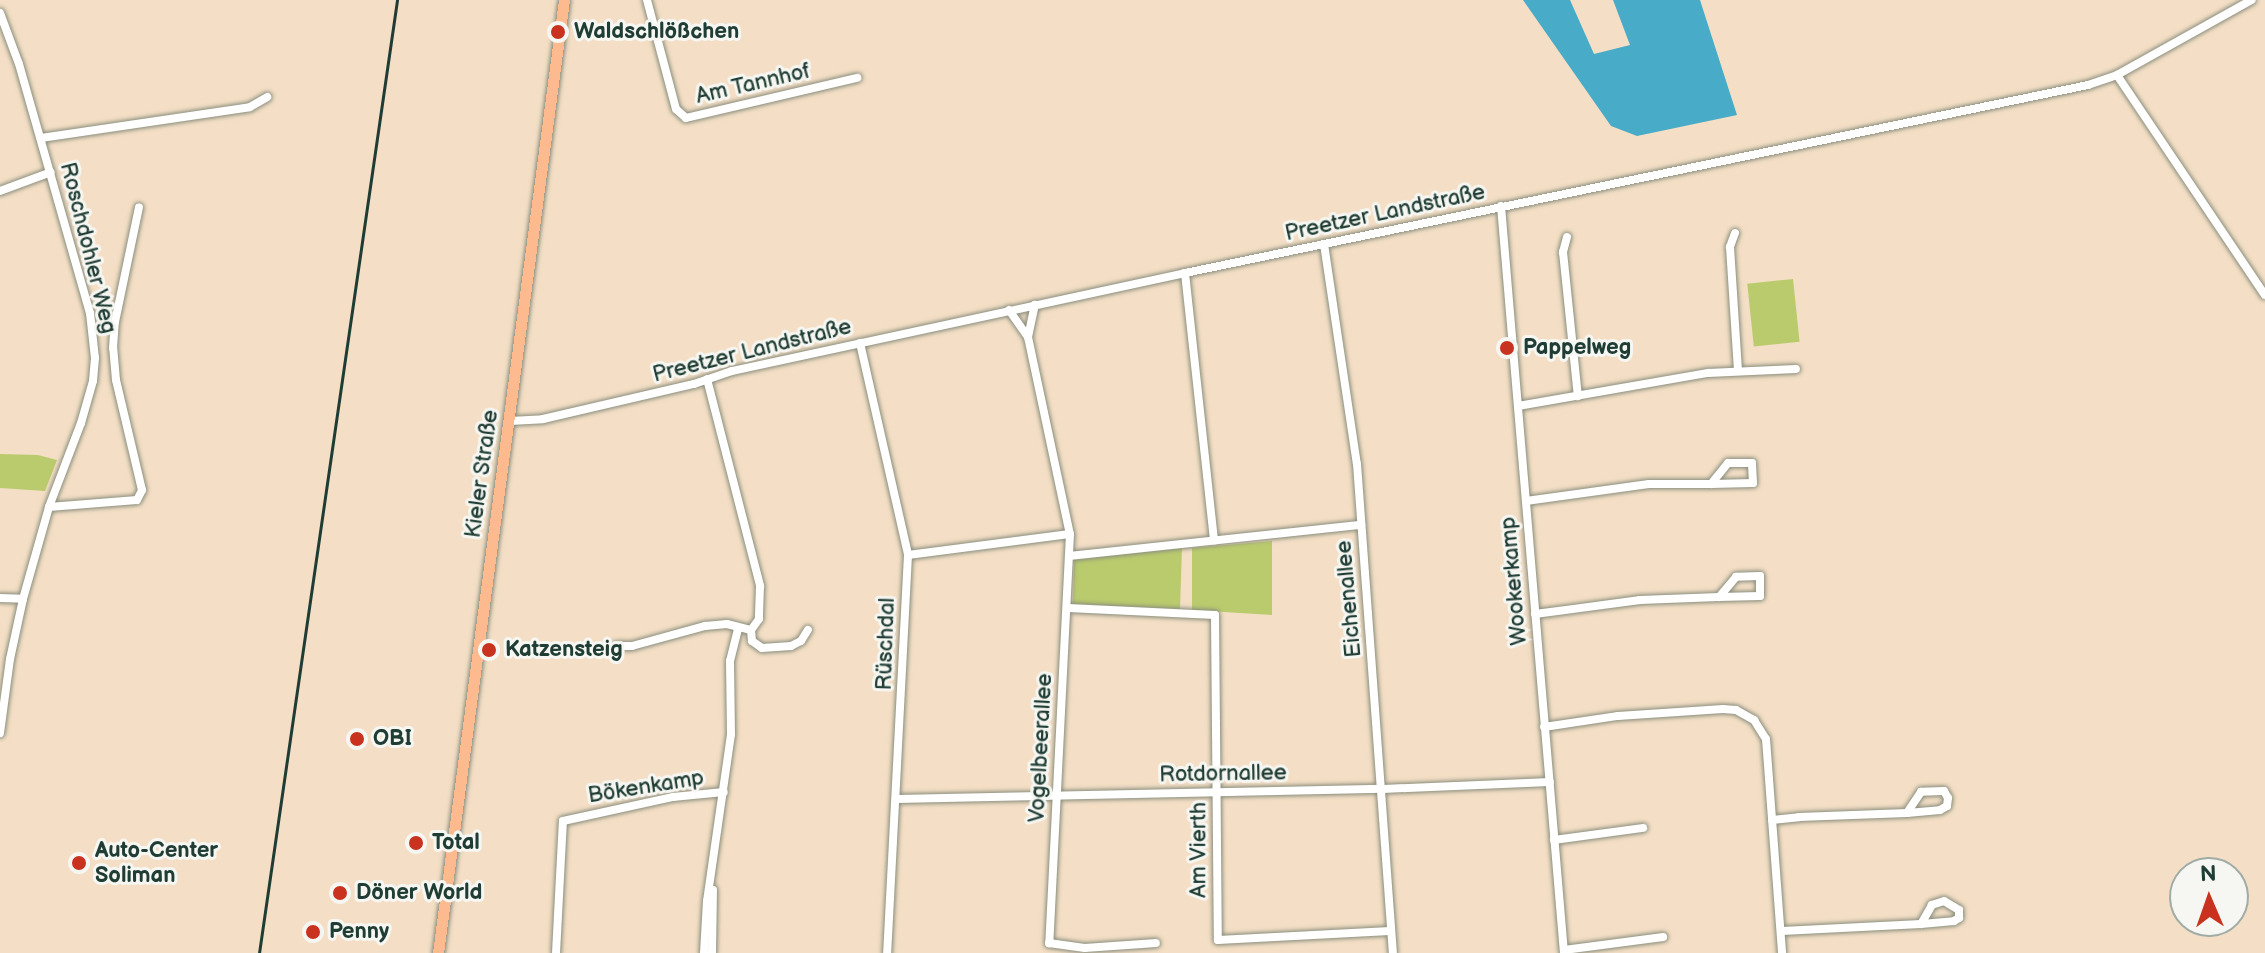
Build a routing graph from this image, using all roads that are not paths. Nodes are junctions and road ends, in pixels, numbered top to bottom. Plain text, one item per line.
1 (564, 0) edge
2 (647, 0) edge
3 (2252, 0) edge
4 (0, 13) edge
5 (2117, 75) junction
6 (857, 78) dead end
7 (267, 97) dead end
8 (41, 138) junction
9 (51, 172) junction
10 (0, 191) edge
11 (1501, 206) junction
12 (139, 207) dead end
13 (1735, 233) dead end
14 (1567, 237) dead end
15 (1324, 244) junction
16 (1185, 273) junction
17 (2265, 295) edge
18 (1035, 305) junction
19 (1009, 310) junction
20 (1028, 337) junction
21 (860, 343) junction
22 (1796, 369) dead end
23 (1738, 371) junction
24 (707, 379) junction
25 (1578, 396) junction
26 (1518, 406) junction
27 (510, 421) junction
28 (1711, 484) junction
29 (1526, 501) junction
30 (49, 507) junction
31 (1361, 525) junction
32 (1070, 534) junction
33 (1214, 540) junction
34 (908, 555) junction
35 (1069, 556) junction
36 (1719, 597) junction
37 (0, 598) edge
38 (23, 599) junction
39 (1068, 608) junction
40 (1535, 614) junction
41 (738, 629) junction
42 (751, 630) junction
43 (808, 630) dead end
44 (752, 641) junction
45 (737, 642) junction
46 (616, 646) dead end
47 (1544, 727) junction
48 (0, 733) edge
49 (1550, 782) junction
50 (1383, 789) junction
51 (724, 792) junction
52 (1217, 792) junction
53 (1056, 795) junction
54 (897, 799) junction
55 (1907, 813) junction
56 (1772, 820) junction
57 (1643, 828) dead end
58 (1554, 840) junction
59 (712, 870) junction
60 (1921, 924) dead end
61 (1390, 931) junction
62 (1782, 931) junction
63 (1663, 937) dead end
64 (1156, 943) dead end
65 (1564, 952) edge
66 (438, 953) edge
67 (556, 953) edge
68 (704, 953) edge
69 (712, 953) edge
70 (887, 953) edge
71 (1393, 953) edge
72 (1782, 953) edge

1 - 27 main road, Kieler Straße
2 - 6 street, Am Tannhof
3 - 5 street, Preetzer Landstraße
4 - 8 street, Roschdohler Weg
5 - 11 street, Preetzer Landstraße
5 - 17 street
7 - 8 street
8 - 9 street, Roschdohler Weg
9 - 10 street
9 - 30 street, Roschdohler Weg
11 - 15 street, Preetzer Landstraße
11 - 26 street, Wookerkamp
12 - 30 street, Roschdohler Weg
13 - 23 street
14 - 25 street
15 - 16 street, Preetzer Landstraße
15 - 31 street, Eichenallee
16 - 18 street, Preetzer Landstraße
16 - 33 street
18 - 19 street, Preetzer Landstraße
18 - 20 street
19 - 20 street
19 - 21 street, Preetzer Landstraße
20 - 32 street, Vogelbeerallee
21 - 24 street, Preetzer Landstraße
21 - 34 street, Rüschdal
22 - 23 street
23 - 25 street
24 - 27 street, Preetzer Landstraße
24 - 42 street
25 - 26 street
26 - 29 street, Wookerkamp
27 - 66 main road, Kieler Straße
28 - 28 street
28 - 29 street
29 - 40 street, Wookerkamp
30 - 38 street, Roschdohler Weg
31 - 33 street
31 - 50 street, Eichenallee
32 - 34 street
32 - 35 street, Vogelbeerallee
33 - 35 street
34 - 54 street, Rüschdal
35 - 39 street, Vogelbeerallee
36 - 36 street
36 - 40 street
37 - 38 street
38 - 48 street, Roschdohler Weg
39 - 52 street, Am Vierth
39 - 53 street, Vogelbeerallee
40 - 47 street, Wookerkamp
41 - 42 street
41 - 45 street
41 - 46 street
42 - 44 street
43 - 44 street
44 - 45 street
45 - 51 street
47 - 49 street, Wookerkamp
47 - 56 street
49 - 50 street, Rotdornallee
49 - 58 street, Wookerkamp
50 - 52 street, Rotdornallee
50 - 61 street, Eichenallee
51 - 59 street
51 - 67 street, Bökenkamp
52 - 53 street, Rotdornallee
52 - 61 street, Am Vierth
53 - 54 street, Rotdornallee
53 - 64 street, Vogelbeerallee
54 - 70 street, Rüschdal
55 - 55 street
55 - 56 street
56 - 62 street
57 - 58 street
58 - 65 street, Wookerkamp
59 - 68 street
59 - 69 street
60 - 62 street
61 - 71 street, Eichenallee
62 - 72 street
63 - 65 street

